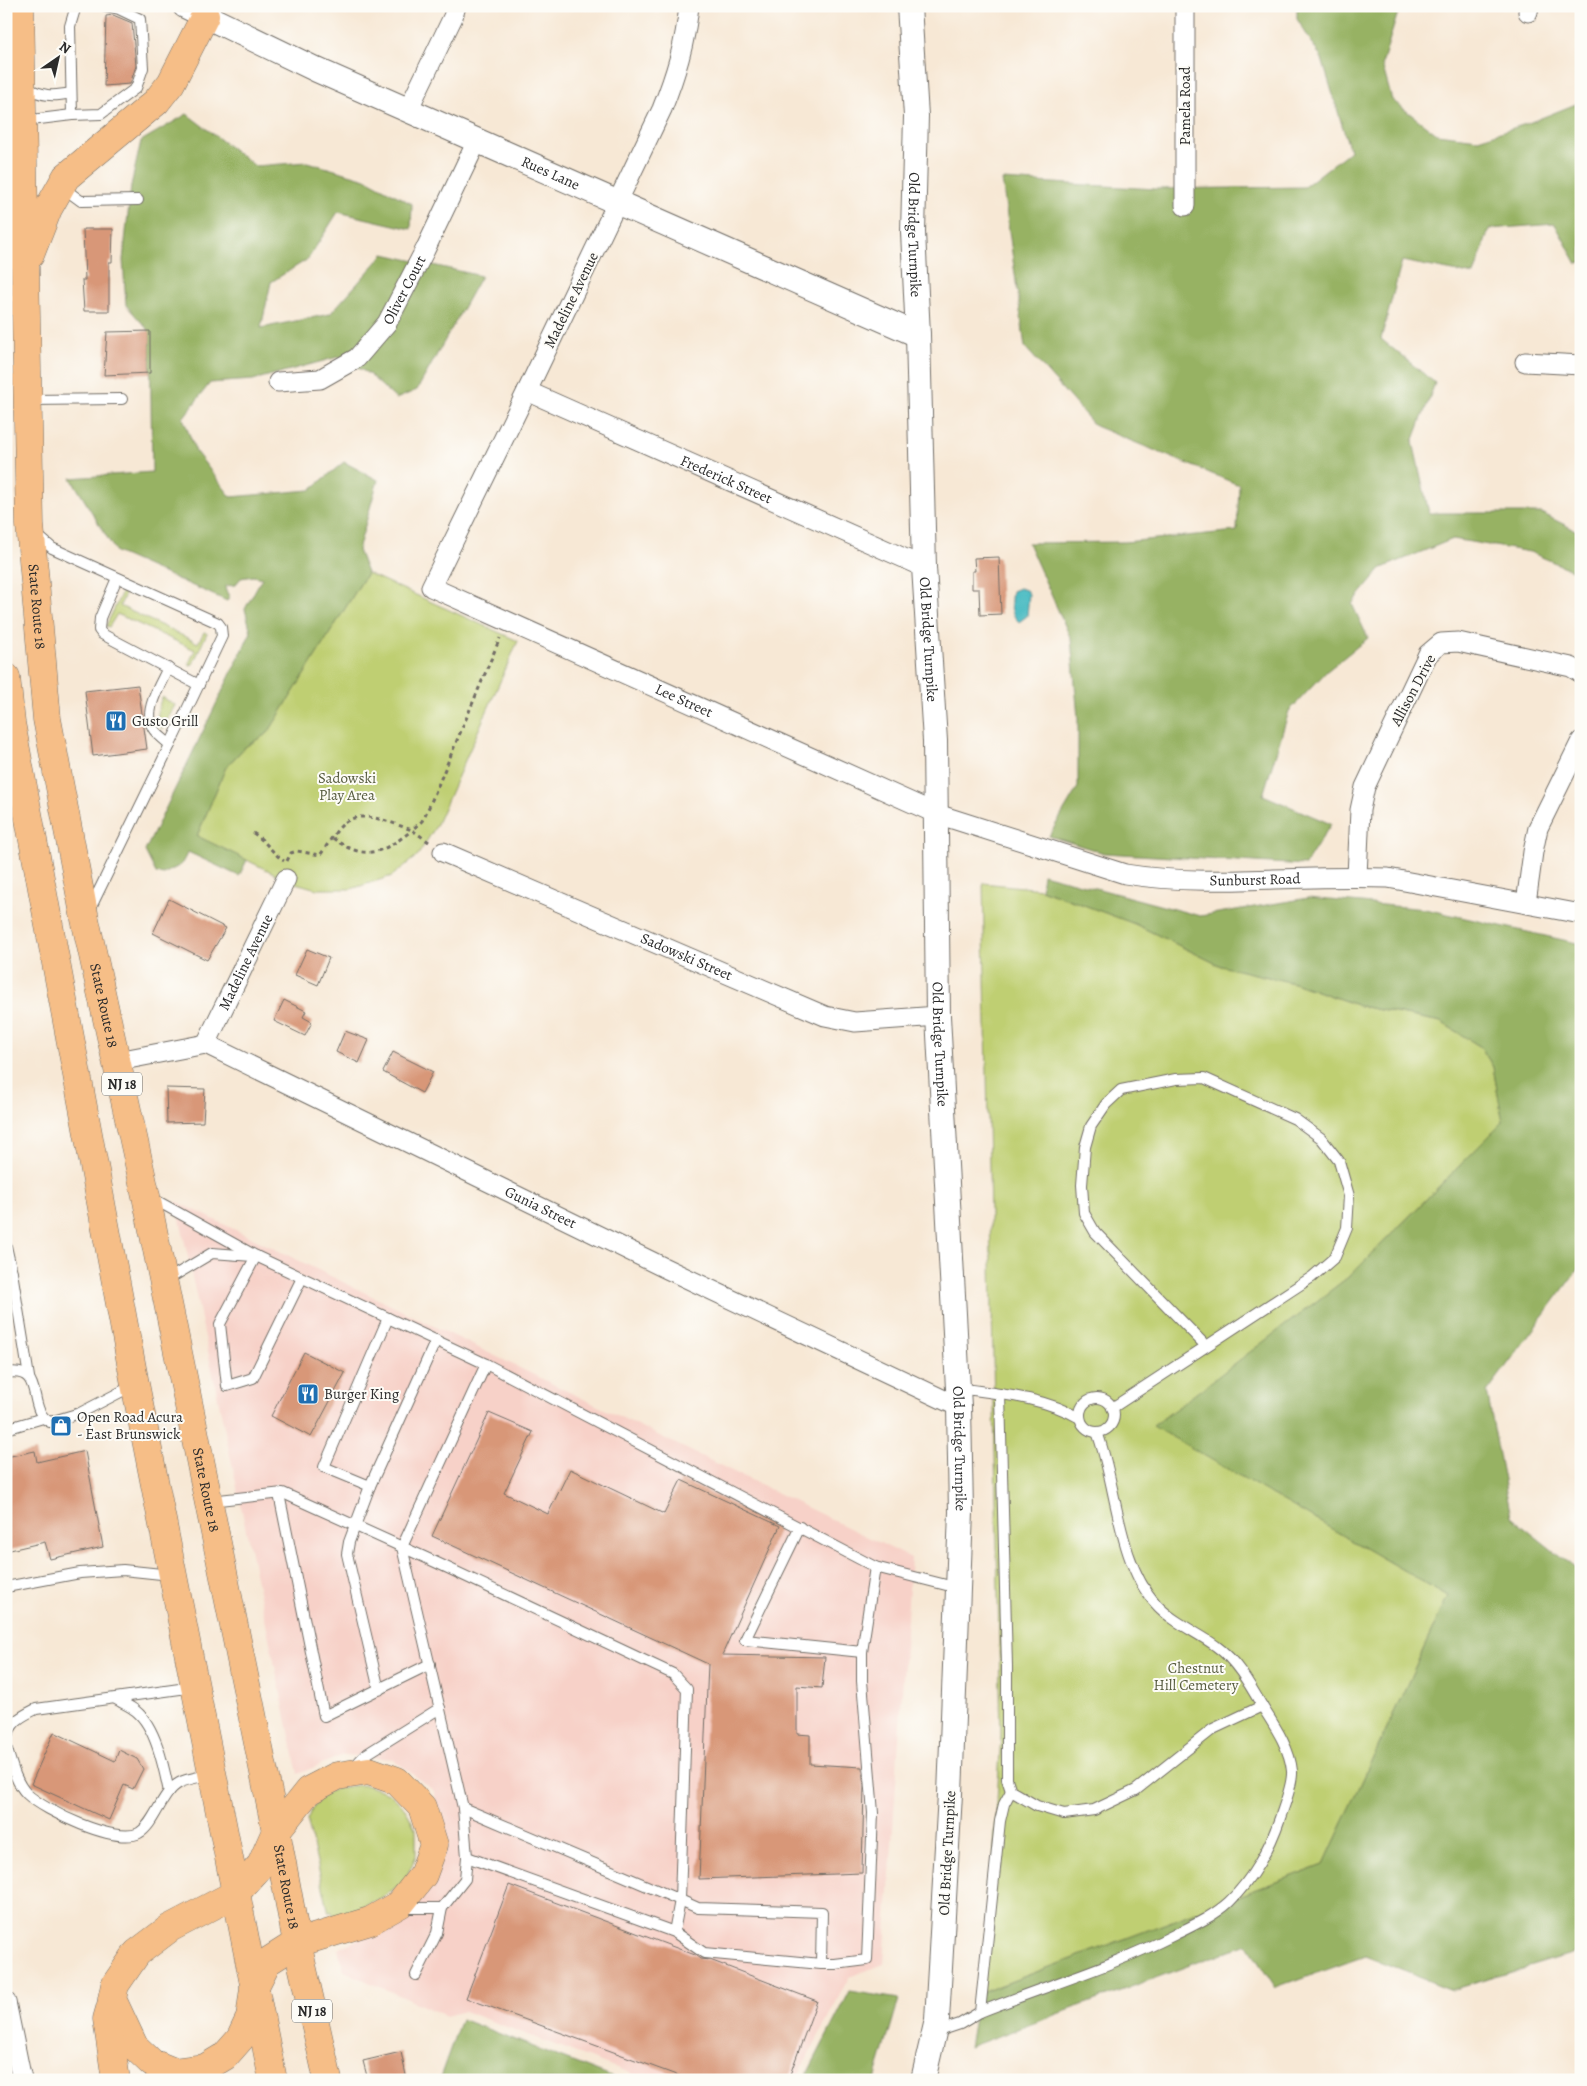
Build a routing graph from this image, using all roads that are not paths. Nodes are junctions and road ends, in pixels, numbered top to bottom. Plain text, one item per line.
1 (20, 6) edge
2 (76, 6) edge
3 (106, 6) edge
4 (456, 6) edge
5 (689, 6) edge
6 (909, 6) edge
7 (1185, 6) edge
8 (195, 11) edge
9 (22, 85) junction
10 (71, 93) junction
11 (408, 110) junction
12 (72, 114) junction
13 (22, 121) junction
14 (477, 140) junction
15 (61, 186) junction
16 (138, 200) dead end
17 (618, 203) junction
18 (1185, 206) dead end
19 (27, 329) junction
20 (918, 335) junction
21 (1525, 362) dead end
22 (1581, 366) edge
23 (278, 382) dead end
24 (527, 391) junction
25 (122, 399) dead end
26 (26, 400) junction
27 (30, 525) junction
28 (924, 567) junction
29 (117, 578) junction
30 (431, 587) joint
31 (168, 668) junction
32 (1581, 673) edge
33 (199, 684) junction
34 (7, 687) edge
35 (1581, 741) edge
36 (170, 745) junction
37 (937, 814) junction
38 (443, 852) road end
39 (1357, 876) junction
40 (286, 879) dead end
41 (1526, 903) junction
42 (1581, 914) edge
43 (85, 919) junction
44 (938, 1016) junction
45 (206, 1044) junction
46 (118, 1061) junction
47 (146, 1196) junction
48 (6, 1246) edge
49 (256, 1256) junction
50 (9, 1269) edge
51 (302, 1278) junction
52 (164, 1282) junction
53 (388, 1318) junction
54 (436, 1340) junction
55 (1206, 1346) junction
56 (486, 1364) junction
57 (6, 1373) edge
58 (29, 1377) junction
59 (135, 1384) junction
60 (1000, 1394) junction
61 (958, 1398) junction
62 (1112, 1408) junction
63 (43, 1418) junction
64 (1080, 1418) junction
65 (6, 1429) edge
66 (1097, 1432) junction
67 (370, 1486) junction
68 (279, 1494) junction
69 (209, 1501) junction
70 (355, 1526) junction
71 (800, 1527) junction
72 (402, 1547) junction
73 (875, 1567) junction
74 (174, 1576) junction
75 (6, 1587) edge
76 (958, 1588) junction
77 (862, 1652) junction
78 (430, 1664) junction
79 (195, 1687) junction
80 (379, 1690) junction
81 (116, 1699) junction
82 (1262, 1706) junction
83 (440, 1708) junction
84 (6, 1740) edge
85 (6, 1746) edge
86 (212, 1774) junction
87 (348, 1774) junction
88 (1011, 1791) junction
89 (169, 1792) junction
90 (462, 1808) junction
91 (276, 1831) junction
92 (467, 1857) junction
93 (235, 1894) junction
94 (680, 1900) junction
95 (393, 1908) junction
96 (442, 1908) junction
97 (674, 1932) junction
98 (297, 1943) junction
99 (821, 1964) junction
100 (416, 1975) dead end
101 (254, 1988) junction
102 (112, 1999) junction
103 (6, 2002) edge
104 (980, 2012) junction
105 (934, 2033) junction
106 (170, 2076) edge
107 (22, 2080) edge
108 (116, 2080) edge
109 (273, 2080) edge
110 (328, 2080) edge
111 (923, 2080) edge

1 - 9 highway, State Route 18 / NJ 18
2 - 10 lane
3 - 12 lane
4 - 11 street
5 - 17 street, Madeline Avenue
6 - 20 street, Old Bridge Turnpike
7 - 18 street, Pamela Road
8 - 11 street, Rues Lane
8 - 15 highway
9 - 10 lane
9 - 13 highway, State Route 18 / NJ 18
10 - 12 lane
11 - 14 street, Rues Lane
12 - 13 lane
13 - 19 highway, State Route 18 / NJ 18
14 - 17 street, Rues Lane
14 - 23 street, Oliver Court
15 - 16 lane
15 - 19 highway
17 - 20 street, Rues Lane
17 - 24 street, Madeline Avenue
19 - 26 highway, State Route 18 / NJ 18
20 - 28 street, Old Bridge Turnpike
21 - 22 street
24 - 28 street, Frederick Street
24 - 30 street, Madeline Avenue
25 - 26 lane
26 - 27 highway, State Route 18 / NJ 18
27 - 29 lane
27 - 43 highway, State Route 18 / NJ 18
28 - 37 street, Old Bridge Turnpike
29 - 31 lane
29 - 33 lane
30 - 37 street, Lee Street
31 - 33 lane
31 - 36 lane
32 - 39 street, Allison Drive
33 - 36 lane
34 - 59 highway, NJ 18
35 - 41 street
36 - 43 lane
37 - 39 street, Sunburst Road
37 - 44 street, Old Bridge Turnpike
38 - 44 street, Sadowski Street
39 - 41 street, Sunburst Road
40 - 45 street, Madeline Avenue
41 - 42 street, Sunburst Road
43 - 46 highway, State Route 18 / NJ 18
44 - 61 street, Old Bridge Turnpike
45 - 46 street
45 - 61 street, Gunia Street
46 - 47 highway, State Route 18 / NJ 18
47 - 49 lane
47 - 52 highway, State Route 18 / NJ 18
48 - 50 lane
49 - 51 lane
49 - 51 lane
49 - 52 lane
50 - 58 lane
51 - 53 lane
52 - 69 highway, State Route 18 / NJ 18
53 - 54 lane
53 - 67 lane
54 - 56 lane
54 - 67 lane
55 - 55 lane
55 - 62 lane
56 - 71 lane
56 - 72 lane
57 - 58 lane
58 - 63 lane
59 - 63 lane
59 - 74 highway, NJ 18
60 - 61 lane
60 - 64 lane
60 - 88 lane
61 - 76 street, Old Bridge Turnpike
62 - 64 lane
62 - 66 lane
63 - 65 lane
64 - 66 lane
66 - 82 lane
67 - 70 lane
68 - 69 lane
68 - 70 lane
68 - 80 lane
69 - 91 highway, State Route 18 / NJ 18
70 - 72 lane
70 - 80 lane
71 - 73 lane
71 - 77 lane
72 - 78 lane
72 - 94 lane
73 - 76 lane
73 - 77 lane
74 - 75 lane
74 - 79 highway, NJ 18
76 - 105 street, Old Bridge Turnpike
77 - 99 lane
78 - 80 lane
78 - 83 lane
79 - 81 lane
79 - 86 highway, NJ 18
81 - 84 lane
81 - 89 lane
82 - 88 lane
82 - 104 lane
83 - 87 lane
83 - 90 lane
85 - 89 lane
86 - 89 lane
86 - 93 highway, NJ 18
87 - 91 highway
87 - 95 highway
88 - 104 lane
90 - 92 lane
90 - 94 lane
91 - 93 highway
91 - 98 highway, State Route 18 / NJ 18
92 - 96 lane
92 - 97 lane
93 - 101 highway, NJ 18
93 - 102 highway
94 - 97 lane
94 - 99 lane
95 - 96 lane
95 - 98 highway
96 - 100 lane
97 - 99 lane
98 - 101 highway
98 - 110 highway, State Route 18 / NJ 18
101 - 106 highway
101 - 109 highway, NJ 18
102 - 106 highway
102 - 108 highway
103 - 107 street
104 - 105 lane
105 - 111 street, Old Bridge Turnpike

